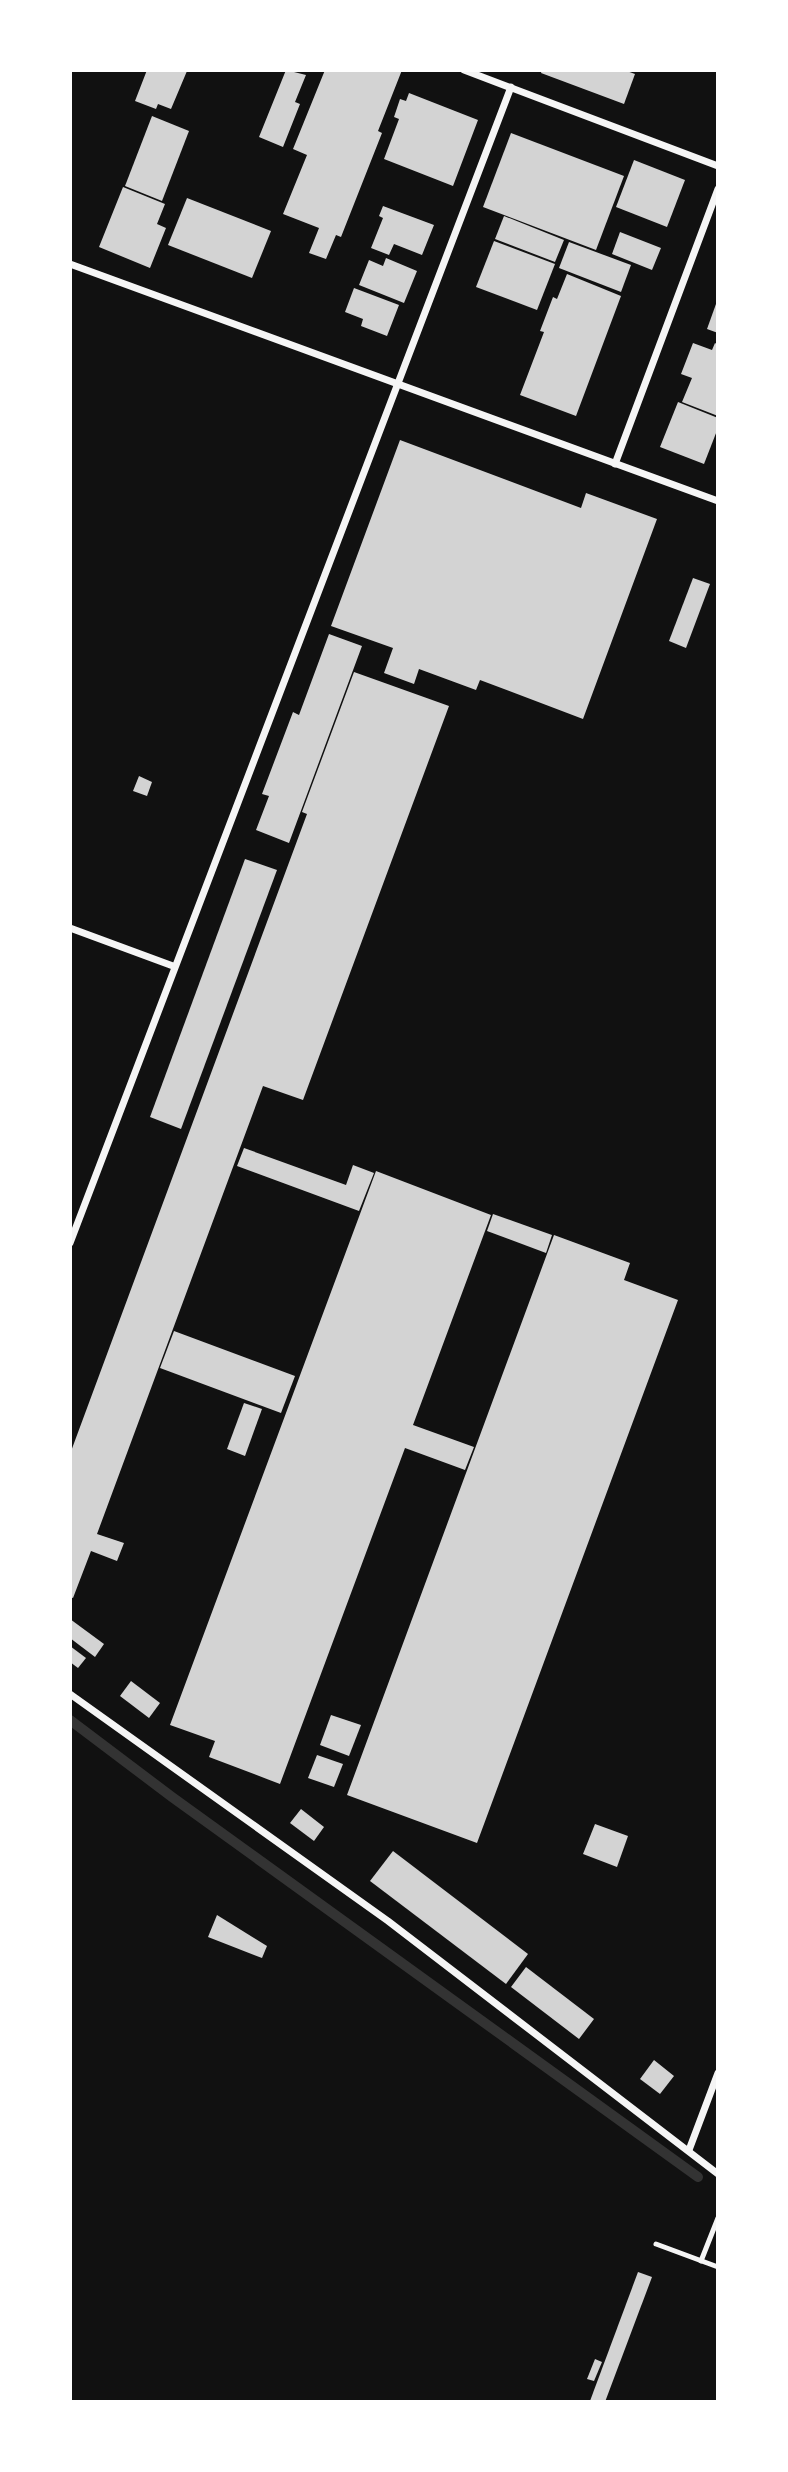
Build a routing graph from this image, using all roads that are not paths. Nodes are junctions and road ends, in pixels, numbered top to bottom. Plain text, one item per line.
1 (464, 70) edge
2 (511, 88) junction
3 (718, 166) edge
4 (718, 189) edge
5 (70, 264) edge
6 (396, 385) junction
7 (615, 464) junction
8 (718, 501) edge
9 (70, 928) edge
10 (173, 966) junction
11 (70, 1243) edge
12 (70, 1694) edge
13 (718, 2073) edge
14 (689, 2150) junction
15 (718, 2174) edge
16 (718, 2218) edge
17 (656, 2244) dead end
18 (701, 2261) junction
19 (718, 2267) edge

1 - 2 street
2 - 3 street
2 - 6 street
4 - 7 street
5 - 6 street
6 - 7 street
6 - 10 street
7 - 8 street
9 - 10 street
10 - 11 street
12 - 14 street
13 - 14 street
14 - 15 street
16 - 18 lane
17 - 18 lane
18 - 19 lane

